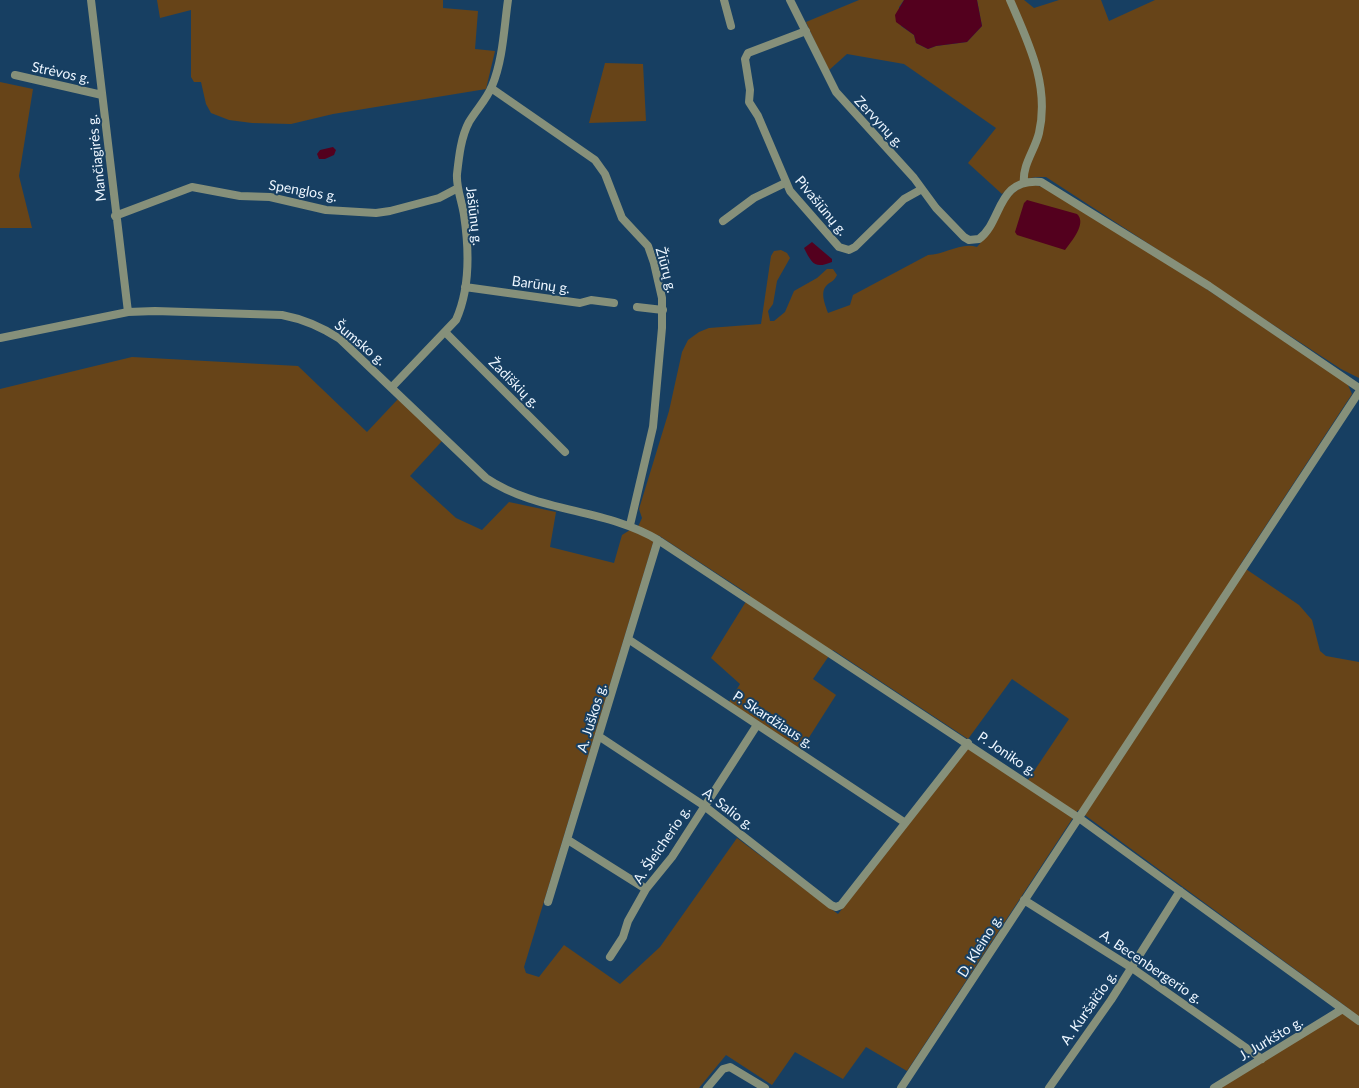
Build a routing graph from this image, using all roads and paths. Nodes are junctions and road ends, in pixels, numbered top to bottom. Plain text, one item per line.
1 (91, 0) edge
2 (508, 0) edge
3 (724, 0) edge
4 (790, 0) edge
5 (1010, 0) edge
6 (731, 26) dead end
7 (806, 31) junction
8 (15, 75) dead end
9 (491, 88) junction
10 (102, 95) junction
11 (785, 183) junction
12 (1021, 185) junction
13 (458, 188) junction
14 (922, 189) junction
15 (115, 216) junction
16 (723, 221) dead end
17 (465, 287) junction
18 (614, 303) dead end
19 (636, 307) dead end
20 (662, 310) junction
21 (128, 312) junction
22 (445, 332) junction
23 (0, 338) edge
24 (392, 387) junction
25 (1359, 388) edge
26 (1359, 392) edge
27 (565, 452) dead end
28 (630, 525) junction
29 (658, 540) junction
30 (628, 639) junction
31 (757, 725) junction
32 (600, 737) junction
33 (968, 743) junction
34 (703, 805) junction
35 (1079, 818) junction
36 (904, 822) junction
37 (568, 840) junction
38 (646, 889) junction
39 (1180, 891) junction
40 (1024, 900) junction
41 (548, 902) dead end
42 (610, 956) dead end
43 (1132, 968) junction
44 (1341, 1010) junction
45 (1359, 1021) edge
46 (1262, 1059) junction
47 (707, 1088) edge
48 (765, 1088) edge
49 (902, 1088) edge
50 (1049, 1088) edge
51 (1214, 1088) edge

1 - 10 street, Mančiagirės g.
2 - 9 street, Jašiūnų g.
3 - 6 street
4 - 7 street, Zervynų g.
5 - 12 street
7 - 11 street, Pivašiūnų g.
7 - 14 street, Zervynų g.
8 - 10 street, Strėvos g.
9 - 13 street, Jašiūnų g.
9 - 20 street, Žiūrų g.
10 - 15 street, Mančiagirės g.
11 - 14 street, Pivašiūnų g.
11 - 16 street
12 - 14 street, Zervynų g.
12 - 25 street
13 - 15 street, Spenglos g.
13 - 17 street, Jašiūnų g.
15 - 21 street, Mančiagirės g.
17 - 18 street, Barūnų g.
17 - 22 street, Jašiūnų g.
19 - 20 street
20 - 28 street, Žiūrų g.
21 - 23 street, Šumsko g.
21 - 24 street, Šumsko g.
22 - 24 street, Jašiūnų g.
22 - 27 street, Žadiškių g.
24 - 28 street, Šumsko g.
26 - 35 street, D. Kleino g.
28 - 29 street, P. Joniko g.
29 - 30 street, A. Juškos g.
29 - 33 street, P. Joniko g.
30 - 31 street, P. Skardžiaus g.
30 - 32 street, A. Juškos g.
31 - 34 street, A. Šleicherio g.
31 - 36 street, P. Skardžiaus g.
32 - 34 street, A. Salio g.
32 - 37 street, A. Juškos g.
33 - 35 street, P. Joniko g.
33 - 36 street
34 - 36 street, A. Salio g.
34 - 38 street, A. Šleicherio g.
35 - 39 street, P. Joniko g.
35 - 40 street, D. Kleino g.
37 - 38 street
37 - 41 street, A. Juškos g.
38 - 42 street, A. Šleicherio g.
39 - 43 street, A. Kuršaičio g.
39 - 44 street, P. Joniko g.
40 - 43 street, A. Becenbergerio g.
40 - 49 street, D. Kleino g.
43 - 46 street, A. Becenbergerio g.
43 - 50 street, A. Kuršaičio g.
44 - 45 street, P. Joniko g.
44 - 46 street, J. Jurkšto g.
46 - 51 street, J. Jurkšto g.
47 - 48 street

